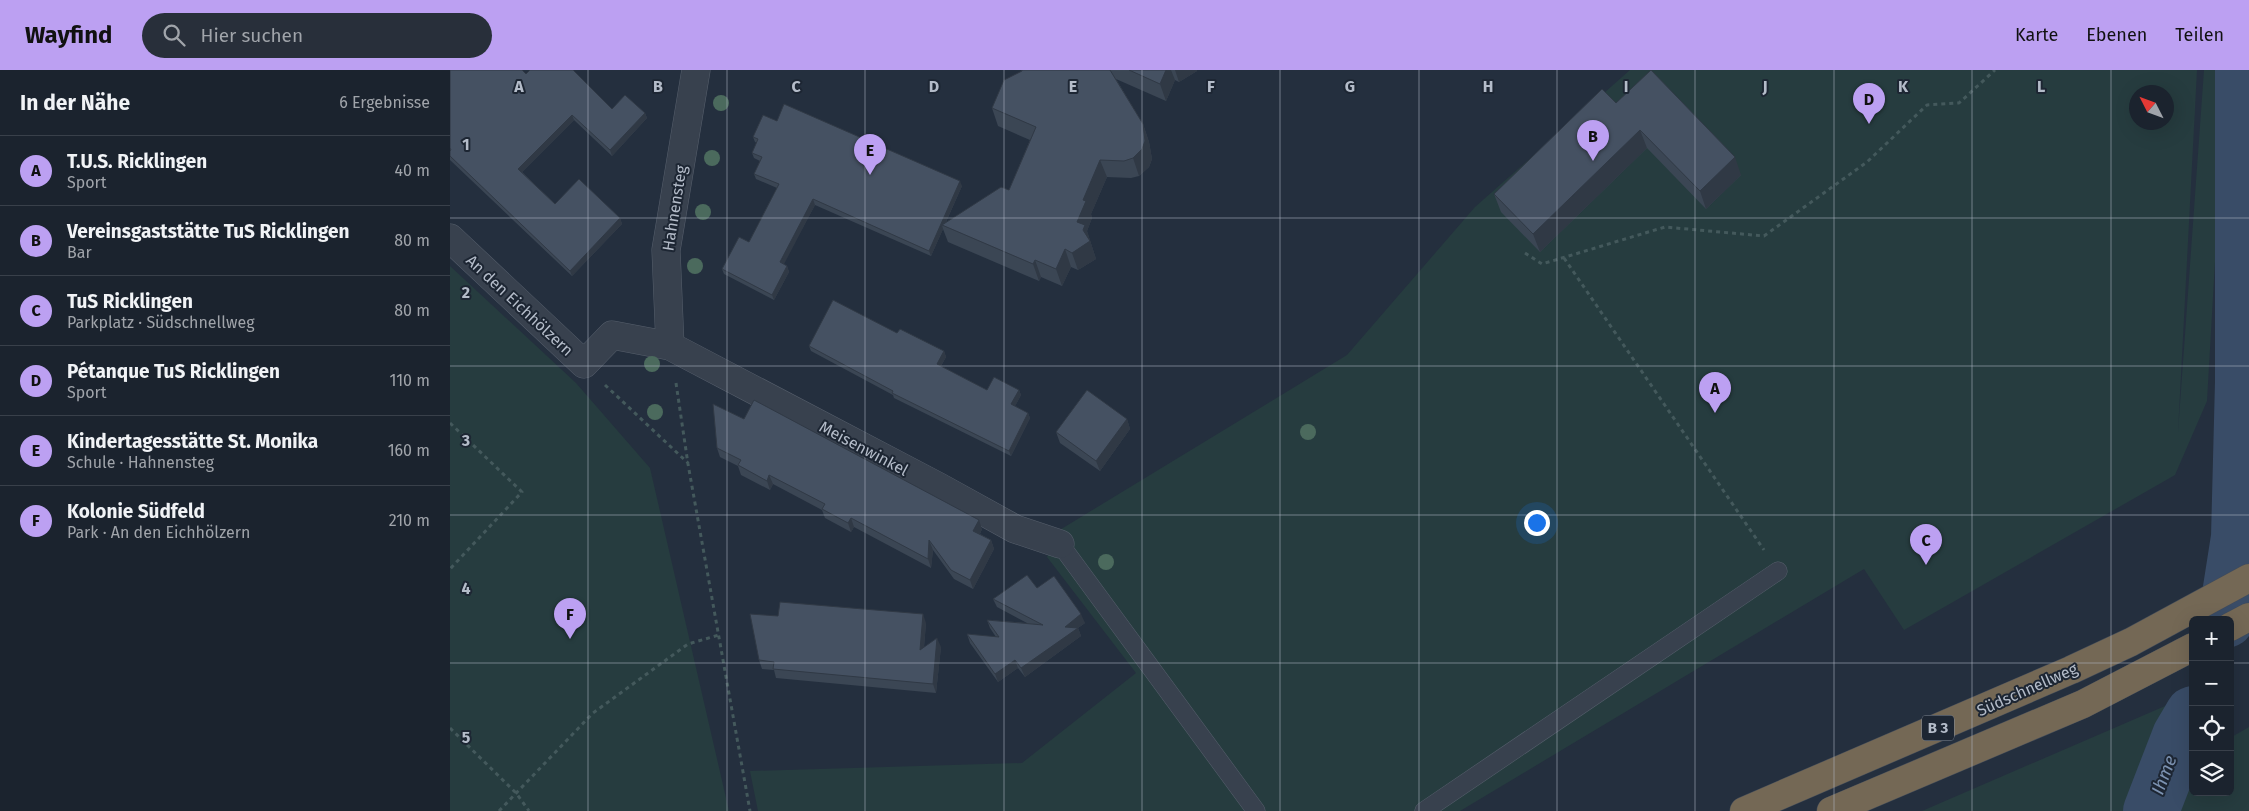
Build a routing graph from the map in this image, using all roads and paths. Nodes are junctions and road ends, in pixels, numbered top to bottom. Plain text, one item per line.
1 (696, 70) edge
2 (1995, 70) edge
3 (450, 238) edge
4 (1525, 253) edge
5 (1564, 258) junction
6 (670, 346) junction
7 (584, 364) junction
8 (450, 423) edge
9 (688, 464) junction
10 (1060, 544) joint
11 (450, 569) edge
12 (1778, 571) joint
13 (2246, 580) edge
14 (2249, 617) edge
15 (2234, 625) edge
16 (719, 635) junction
17 (2189, 649) edge
18 (450, 728) edge
19 (516, 793) junction
20 (499, 811) edge
21 (529, 811) edge
22 (750, 811) edge
23 (1256, 811) edge
24 (1424, 811) edge
25 (1744, 811) edge
26 (1831, 811) edge

1 - 6 street, Hahnensteg
2 - 5 path
3 - 7 street, An den Eichhölzern
4 - 5 path
5 - 12 path
6 - 7 street, An den Eichhölzern
6 - 9 path
6 - 10 street, Meisenwinkel
7 - 9 path
8 - 11 path
9 - 16 path
10 - 23 lane
12 - 24 lane
13 - 25 highway, Südschnellweg / B 3
14 - 15 highway
16 - 19 path
16 - 22 path
17 - 26 highway, B 3
18 - 19 path
19 - 20 path
19 - 21 path

